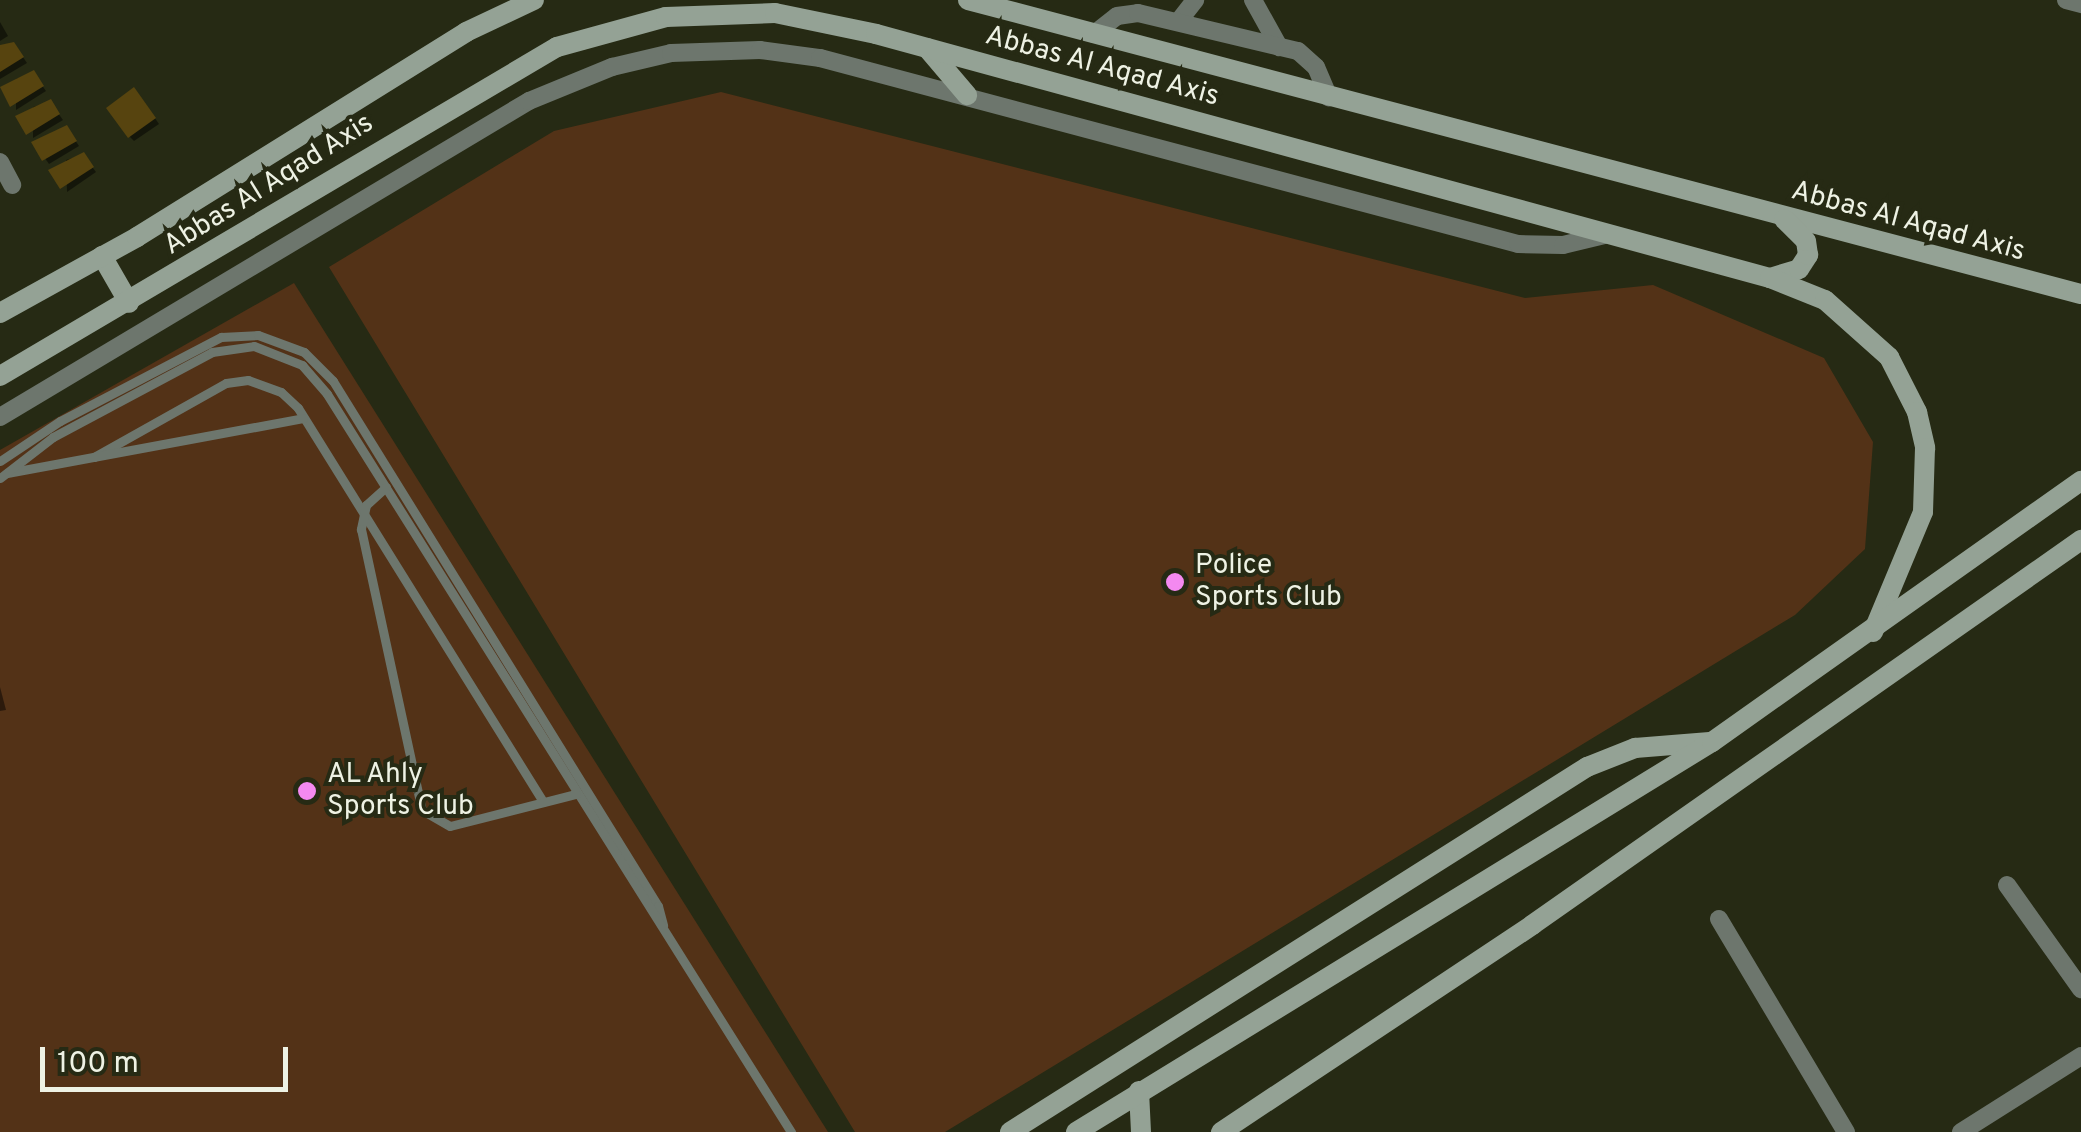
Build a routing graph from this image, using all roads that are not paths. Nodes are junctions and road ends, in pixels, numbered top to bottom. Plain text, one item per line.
1 (534, 0) edge
2 (968, 0) edge
3 (1195, 0) edge
4 (1253, 0) edge
5 (2066, 0) edge
6 (2081, 4) edge
7 (1178, 22) junction
8 (1094, 34) junction
9 (1279, 47) junction
10 (927, 48) junction
11 (968, 95) junction
12 (1329, 97) junction
13 (0, 162) edge
14 (12, 185) dead end
15 (1782, 217) junction
16 (1609, 234) junction
17 (102, 256) junction
18 (1770, 278) junction
19 (2081, 294) edge
20 (130, 303) junction
21 (0, 313) edge
22 (0, 376) edge
23 (0, 416) edge
24 (303, 418) junction
25 (94, 456) junction
26 (0, 461) edge
27 (2, 475) edge
28 (2081, 481) edge
29 (386, 488) junction
30 (362, 512) junction
31 (2081, 540) edge
32 (1872, 632) junction
33 (1712, 742) junction
34 (576, 794) junction
35 (544, 802) junction
36 (2007, 885) dead end
37 (1718, 918) dead end
38 (663, 925) junction
39 (2081, 989) edge
40 (2081, 1056) edge
41 (1139, 1092) junction
42 (791, 1132) edge
43 (1010, 1132) edge
44 (1076, 1132) edge
45 (1141, 1132) edge
46 (1221, 1132) edge
47 (1846, 1132) edge
48 (1961, 1132) edge

1 - 17 main road, Abbas Al Aqad Axis
2 - 8 main road, Abbas Al Aqad Axis
3 - 7 street
4 - 9 street
5 - 6 street
7 - 8 street
7 - 9 street
8 - 12 main road, Abbas Al Aqad Axis
9 - 12 street
10 - 11 main road
10 - 16 main road, Abbas Al Aqad Axis
10 - 20 main road, Abbas Al Aqad Axis
11 - 16 street
11 - 23 street
12 - 15 main road, Abbas Al Aqad Axis
13 - 14 street
15 - 18 main road
15 - 19 main road, Abbas Al Aqad Axis
16 - 18 main road, Abbas Al Aqad Axis
17 - 20 main road
17 - 21 main road, Abbas Al Aqad Axis
18 - 32 main road, Abbas Al Aqad Axis
20 - 22 main road, Abbas Al Aqad Axis
24 - 25 lane
24 - 25 lane
24 - 30 lane
25 - 27 lane
26 - 38 lane
27 - 29 lane
28 - 32 main road
29 - 30 lane
29 - 34 lane
30 - 35 lane
30 - 35 lane
31 - 46 main road
32 - 33 main road
33 - 41 main road
33 - 43 main road
34 - 35 lane
34 - 38 lane
36 - 39 street
37 - 47 street
38 - 42 lane
40 - 48 street
41 - 44 main road
41 - 45 main road

